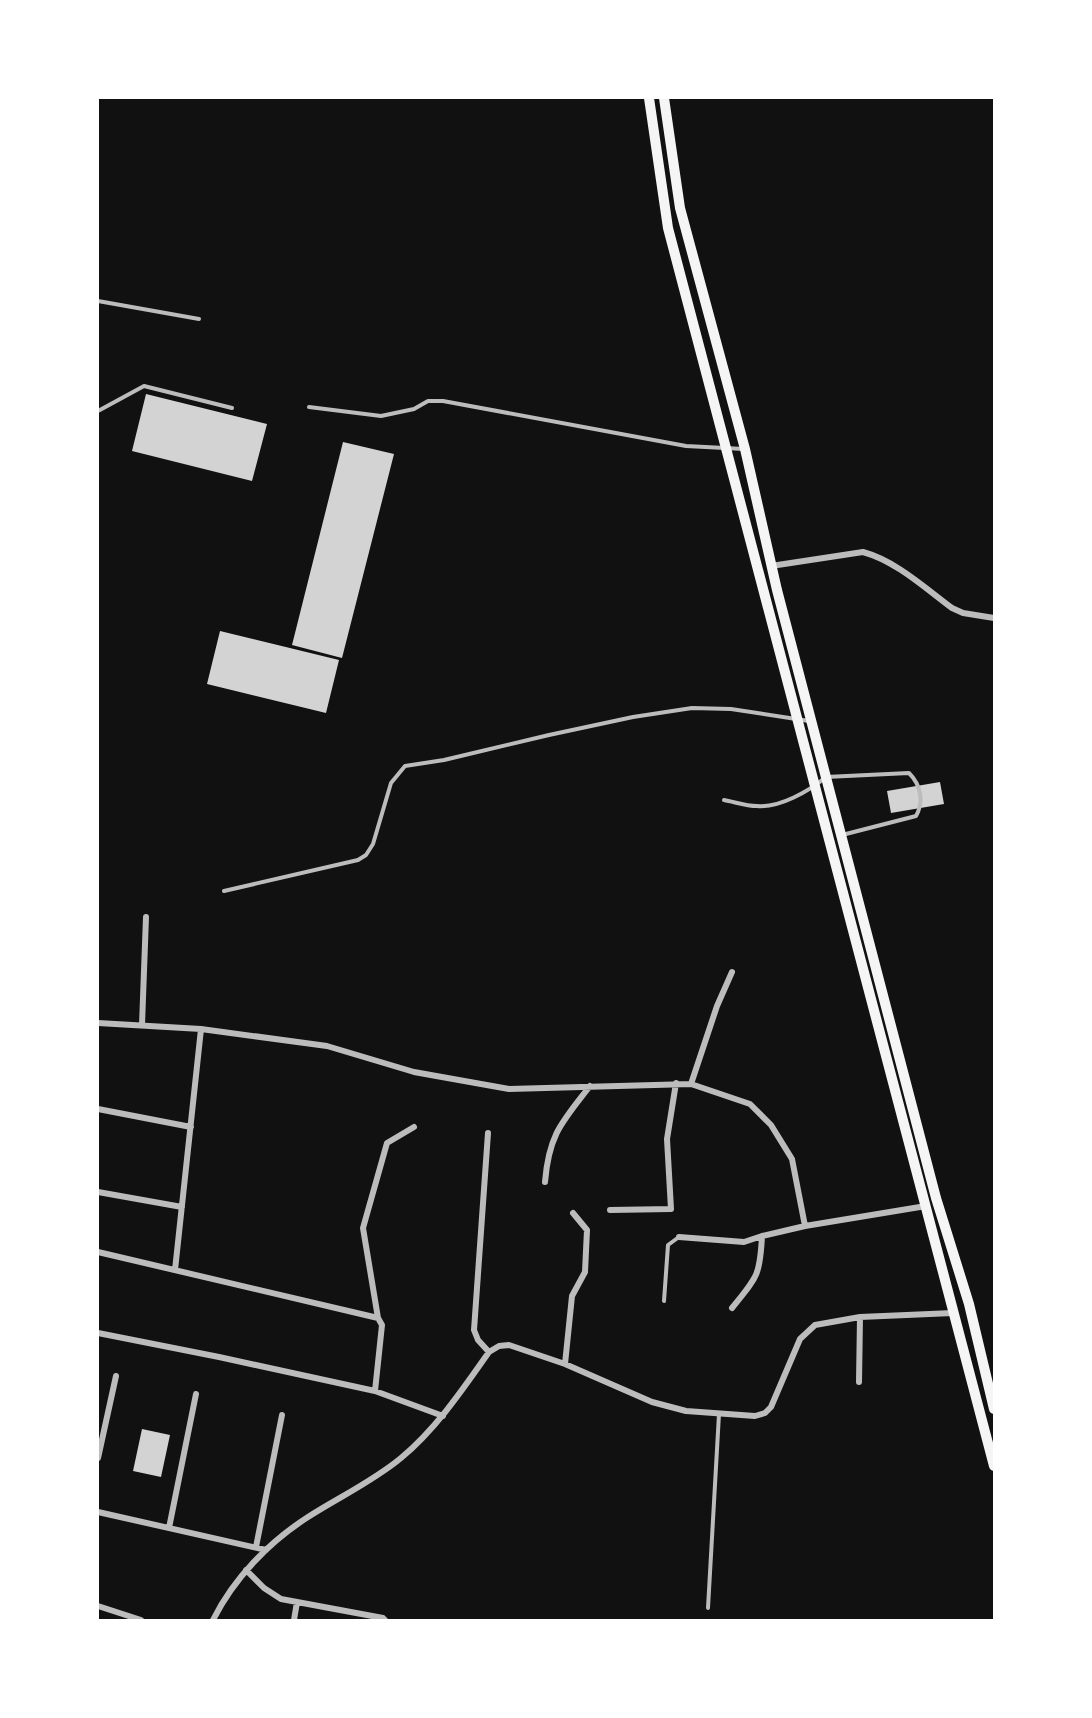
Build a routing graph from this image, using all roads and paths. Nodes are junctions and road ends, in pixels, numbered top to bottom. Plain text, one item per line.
1 (649, 98) edge
2 (664, 98) edge
3 (98, 301) edge
4 (199, 319) dead end
5 (309, 406) dead end
6 (232, 408) dead end
7 (98, 411) edge
8 (726, 447) junction
9 (745, 449) junction
10 (771, 566) junction
11 (994, 618) edge
12 (798, 718) junction
13 (813, 722) junction
14 (826, 777) junction
15 (816, 786) junction
16 (724, 800) dead end
17 (842, 835) junction
18 (224, 891) dead end
19 (146, 917) dead end
20 (732, 972) dead end
21 (98, 1023) edge
22 (142, 1025) junction
23 (201, 1029) junction
24 (675, 1083) junction
25 (691, 1084) junction
26 (591, 1086) junction
27 (98, 1109) edge
28 (191, 1127) junction
29 (414, 1127) dead end
30 (488, 1133) dead end
31 (545, 1182) dead end
32 (98, 1192) edge
33 (926, 1206) junction
34 (182, 1207) junction
35 (610, 1210) dead end
36 (573, 1213) dead end
37 (805, 1226) junction
38 (762, 1236) junction
39 (679, 1237) joint
40 (98, 1252) edge
41 (175, 1270) junction
42 (664, 1301) dead end
43 (732, 1308) dead end
44 (953, 1313) junction
45 (860, 1317) junction
46 (378, 1318) junction
47 (98, 1333) edge
48 (489, 1352) junction
49 (565, 1364) junction
50 (116, 1376) dead end
51 (859, 1382) dead end
52 (375, 1391) junction
53 (196, 1394) dead end
54 (994, 1409) edge
55 (719, 1414) junction
56 (282, 1415) dead end
57 (442, 1416) junction
58 (98, 1458) edge
59 (994, 1466) edge
60 (98, 1512) edge
61 (169, 1528) junction
62 (256, 1547) junction
63 (266, 1550) junction
64 (246, 1570) junction
65 (297, 1602) junction
66 (98, 1605) edge
67 (708, 1608) dead end
68 (141, 1620) edge
69 (213, 1620) edge
70 (294, 1620) edge
71 (385, 1620) edge

1 - 8 main road
2 - 9 main road
3 - 4 lane
5 - 8 lane
6 - 7 lane
8 - 9 lane
8 - 12 main road
9 - 10 main road
10 - 11 street
10 - 13 main road
12 - 13 lane
12 - 15 main road
12 - 18 lane
13 - 14 main road
14 - 15 lane
14 - 17 main road
14 - 17 lane
15 - 16 lane
15 - 33 main road
17 - 54 main road
19 - 22 street
20 - 25 street
21 - 22 street
22 - 23 street
23 - 26 street
23 - 28 street
24 - 25 street
24 - 26 street
24 - 35 street
25 - 37 street
26 - 31 street
27 - 28 street
28 - 34 street
29 - 46 street
30 - 48 street
32 - 34 street
33 - 37 street
33 - 44 main road
34 - 41 street
36 - 49 street
37 - 38 street
38 - 39 street
38 - 43 street
39 - 42 lane
40 - 41 street
41 - 46 street
44 - 45 street
44 - 59 main road
45 - 51 street
45 - 55 street
46 - 52 street
47 - 52 street
48 - 49 street
48 - 57 street
49 - 55 street
50 - 58 street
52 - 57 street
53 - 61 street
55 - 67 lane
56 - 62 street
57 - 63 street
60 - 61 street
61 - 62 street
62 - 63 street
63 - 64 street
64 - 65 street
64 - 69 street
65 - 70 street
65 - 71 street
66 - 68 street

